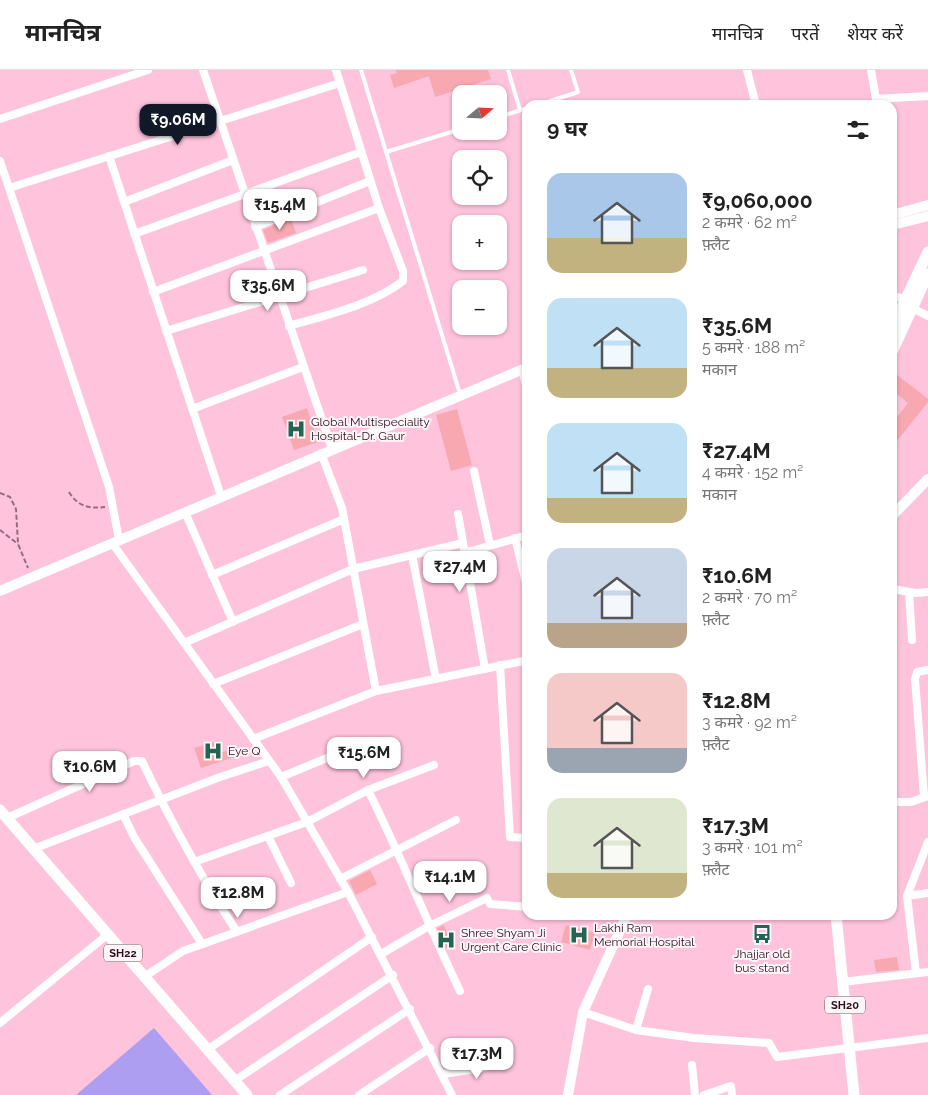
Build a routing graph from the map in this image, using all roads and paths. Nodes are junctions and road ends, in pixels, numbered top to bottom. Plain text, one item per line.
1 (148, 70) edge
2 (203, 70) edge
3 (336, 70) edge
4 (362, 70) edge
5 (508, 70) edge
6 (571, 70) edge
7 (748, 70) edge
8 (871, 70) edge
9 (340, 83) junction
10 (928, 96) edge
11 (553, 100) edge
12 (755, 100) edge
13 (876, 100) edge
14 (893, 100) edge
15 (520, 110) joint
16 (508, 114) edge
17 (0, 119) edge
18 (220, 120) junction
19 (452, 132) edge
20 (362, 152) junction
21 (386, 152) junction
22 (109, 156) junction
23 (233, 160) junction
24 (0, 161) edge
25 (370, 181) junction
26 (9, 188) junction
27 (244, 194) junction
28 (124, 202) junction
29 (928, 205) edge
30 (379, 208) junction
31 (897, 214) edge
32 (897, 215) edge
33 (928, 216) edge
34 (255, 227) junction
35 (134, 234) junction
36 (928, 252) edge
37 (264, 253) junction
38 (364, 270) dead end
39 (928, 274) edge
40 (153, 292) junction
41 (279, 297) junction
42 (897, 298) edge
43 (909, 303) junction
44 (928, 316) edge
45 (897, 321) edge
46 (289, 326) junction
47 (166, 331) junction
48 (897, 338) edge
49 (303, 367) junction
50 (522, 369) edge
51 (460, 394) junction
52 (192, 409) junction
53 (332, 449) junction
54 (322, 453) junction
55 (474, 471) dead end
56 (928, 479) edge
57 (69, 492) dead end
58 (0, 493) edge
59 (221, 496) junction
60 (112, 506) junction
61 (897, 511) edge
62 (185, 512) junction
63 (458, 514) dead end
64 (344, 519) junction
65 (0, 530) edge
66 (522, 536) edge
67 (515, 538) junction
68 (115, 542) junction
69 (463, 543) junction
70 (18, 544) junction
71 (490, 545) junction
72 (464, 553) junction
73 (412, 555) junction
74 (522, 567) edge
75 (354, 569) junction
76 (212, 574) junction
77 (32, 577) junction
78 (897, 590) edge
79 (0, 591) edge
80 (909, 592) junction
81 (928, 592) edge
82 (233, 622) junction
83 (364, 624) junction
84 (912, 640) dead end
85 (184, 644) junction
86 (522, 661) edge
87 (500, 666) junction
88 (485, 669) junction
89 (928, 670) edge
90 (436, 679) junction
91 (213, 684) junction
92 (376, 691) junction
93 (253, 739) junction
94 (368, 741) dead end
95 (269, 761) junction
96 (434, 765) dead end
97 (281, 777) junction
98 (368, 790) junction
99 (926, 796) edge
100 (160, 800) junction
101 (897, 802) edge
102 (4, 814) edge
103 (123, 814) junction
104 (456, 820) dead end
105 (307, 822) junction
106 (268, 836) junction
107 (522, 838) edge
108 (928, 842) edge
109 (33, 849) junction
110 (398, 850) junction
111 (925, 859) edge
112 (194, 862) junction
113 (340, 879) junction
114 (291, 883) dead end
115 (348, 892) junction
116 (928, 893) edge
117 (907, 896) junction
118 (522, 907) edge
119 (625, 920) edge
120 (837, 920) edge
121 (844, 920) edge
122 (429, 926) junction
123 (237, 932) junction
124 (107, 935) junction
125 (372, 937) junction
126 (202, 944) junction
127 (381, 954) junction
128 (928, 972) edge
129 (916, 973) junction
130 (392, 975) junction
131 (144, 978) junction
132 (846, 981) junction
133 (648, 989) dead end
134 (460, 992) dead end
135 (410, 1009) junction
136 (583, 1012) junction
137 (0, 1023) edge
138 (636, 1030) junction
139 (928, 1038) edge
140 (430, 1048) junction
141 (853, 1048) junction
142 (207, 1050) junction
143 (505, 1060) dead end
144 (692, 1065) dead end
145 (443, 1074) junction
146 (234, 1081) junction
147 (247, 1095) edge
148 (280, 1095) edge
149 (359, 1095) edge
150 (452, 1095) edge
151 (568, 1095) edge
152 (695, 1095) edge
153 (704, 1095) edge
154 (732, 1095) edge
155 (854, 1095) edge
156 (861, 1095) edge

1 - 17 street
2 - 18 street
3 - 9 street
4 - 21 lane
5 - 15 lane
6 - 11 lane
7 - 12 street
8 - 13 street
9 - 18 street
9 - 20 street
10 - 14 street
15 - 16 lane
18 - 22 street
18 - 23 street
19 - 21 lane
20 - 25 street
20 - 27 street
21 - 51 lane
22 - 26 street
22 - 28 street
23 - 27 street
23 - 28 street
24 - 26 street
25 - 30 street
25 - 34 street
26 - 60 street
27 - 34 street
27 - 35 street
28 - 35 street
29 - 31 street
30 - 37 street
30 - 46 street
32 - 33 street
34 - 37 street
35 - 40 street
36 - 43 main road
37 - 40 street
37 - 41 street
38 - 41 street
39 - 43 main road
40 - 47 street
41 - 46 street
41 - 47 street
42 - 43 street
43 - 44 street
43 - 45 main road
43 - 48 main road
46 - 49 street
47 - 52 street
49 - 52 street
49 - 53 street
50 - 51 street
51 - 53 street
52 - 59 street
53 - 54 street
54 - 59 street
54 - 64 street
55 - 71 street
56 - 61 street
57 - 60 path
58 - 70 path
59 - 62 street
60 - 68 street
62 - 68 street
62 - 76 street
63 - 69 street
64 - 75 street
64 - 76 street
65 - 70 path
66 - 67 street
67 - 71 street
67 - 74 street
68 - 77 street
68 - 85 street
69 - 72 street
69 - 73 street
70 - 77 path
71 - 72 street
72 - 88 street
73 - 75 street
73 - 90 street
75 - 82 street
75 - 83 street
76 - 82 street
77 - 79 street
78 - 80 street
80 - 81 street
80 - 84 street
82 - 85 street
83 - 91 street
83 - 92 street
85 - 91 street
86 - 87 street
87 - 88 street
87 - 107 street
88 - 90 street
89 - 99 street
90 - 92 street
91 - 93 street
92 - 93 street
93 - 95 street
94 - 97 street
95 - 97 street
95 - 100 street
96 - 98 street
97 - 105 street
98 - 105 street
98 - 110 street
99 - 101 street
100 - 102 street
100 - 103 street
100 - 112 street
102 - 109 main road, SH22
103 - 109 street
103 - 126 street
104 - 110 street
105 - 106 street
105 - 113 street
106 - 112 street
106 - 114 street
108 - 111 street
109 - 124 main road, SH22
110 - 113 street
110 - 122 street
111 - 117 street
112 - 123 street
113 - 115 street
115 - 123 street
115 - 125 street
116 - 117 street
117 - 129 street
118 - 122 street
119 - 136 street
120 - 132 main road, SH20
121 - 132 main road, SH20
122 - 127 street
122 - 134 street
123 - 126 street
124 - 131 main road, SH22
124 - 137 street
125 - 127 street
125 - 142 street
126 - 131 street
127 - 130 street
128 - 129 street
129 - 132 street
130 - 135 street
130 - 146 street
131 - 142 main road, SH22
132 - 141 main road, SH20
133 - 138 street
135 - 140 street
135 - 148 street
136 - 138 street
136 - 151 street
138 - 141 street
139 - 141 street
140 - 145 street
140 - 149 street
141 - 155 main road, SH20
141 - 156 main road, SH20
142 - 146 main road, SH22
143 - 145 street
144 - 152 street
145 - 150 street
146 - 147 main road, SH22
153 - 154 street

